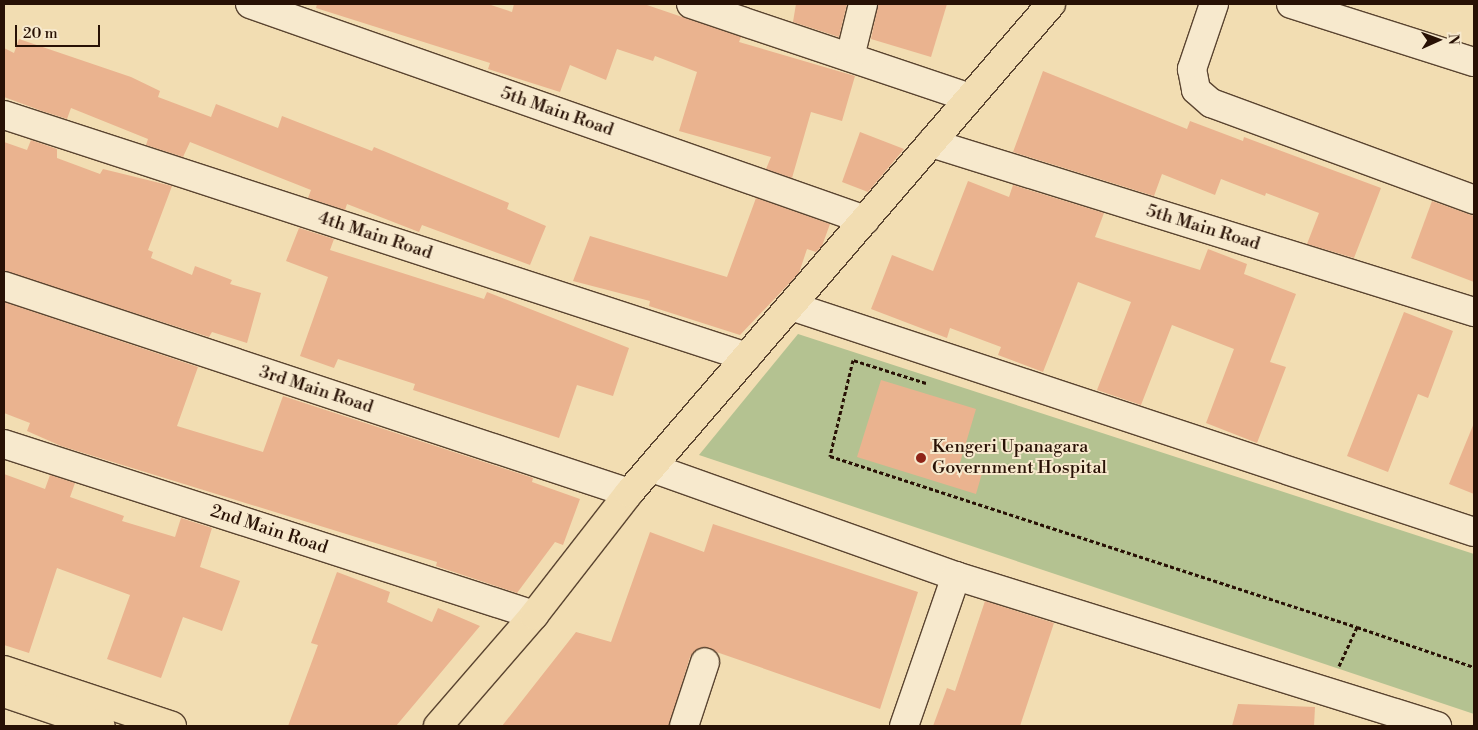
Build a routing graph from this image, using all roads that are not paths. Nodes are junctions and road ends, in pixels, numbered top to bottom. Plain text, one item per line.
1 (250, 4) edge
2 (691, 4) edge
3 (863, 4) edge
4 (1051, 4) edge
5 (1214, 4) edge
6 (1291, 4) edge
7 (850, 57) junction
8 (1474, 62) edge
9 (970, 98) junction
10 (4, 116) edge
11 (931, 143) junction
12 (1474, 200) edge
13 (865, 220) junction
14 (4, 286) edge
15 (791, 306) junction
16 (1474, 312) edge
17 (746, 358) junction
18 (4, 444) edge
19 (652, 468) junction
20 (629, 493) junction
21 (1474, 532) edge
22 (956, 576) junction
23 (534, 615) junction
24 (705, 662) dead end
25 (4, 670) edge
26 (4, 693) edge
27 (102, 726) edge
28 (172, 726) edge
29 (438, 726) edge
30 (684, 726) edge
31 (904, 726) edge
32 (1436, 726) edge

1 - 13 street, 5th Main Road
2 - 7 street
3 - 7 street
4 - 9 main road
5 - 12 street
6 - 8 street
7 - 9 street
9 - 11 main road
10 - 17 street, 4th Main Road
11 - 13 main road
11 - 16 street, 5th Main Road
13 - 15 main road
14 - 20 street, 3rd Main Road
15 - 17 main road
15 - 21 street
17 - 19 main road
18 - 23 street, 2nd Main Road
19 - 20 main road
19 - 22 street
20 - 23 main road
22 - 31 street
22 - 32 street
23 - 29 main road
24 - 30 street
25 - 28 main road
26 - 27 main road

